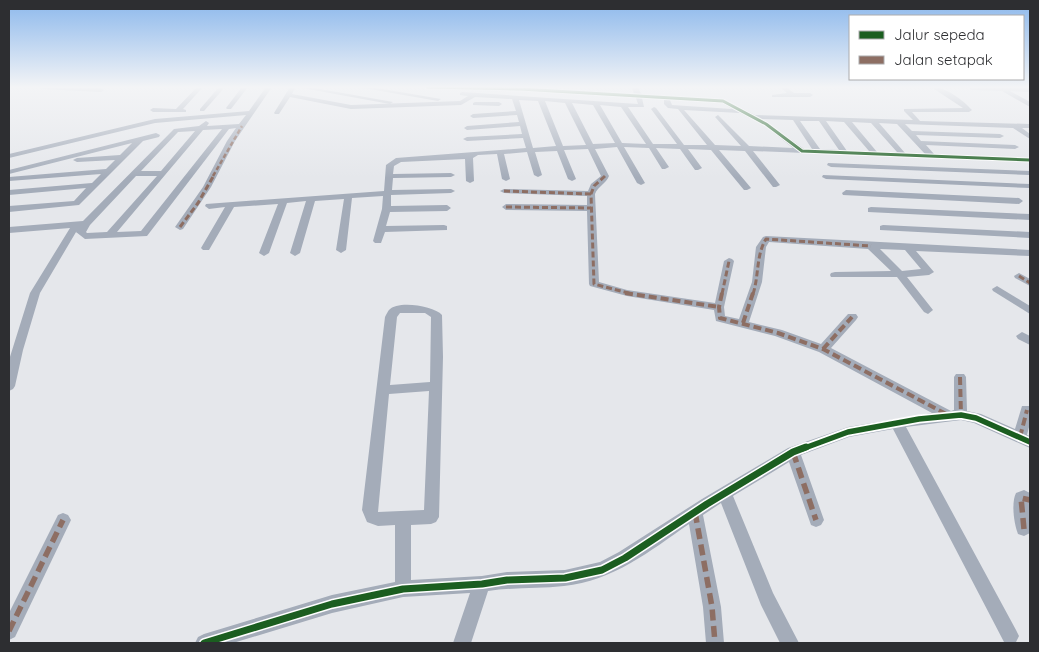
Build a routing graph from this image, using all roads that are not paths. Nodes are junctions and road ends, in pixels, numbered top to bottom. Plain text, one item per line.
1 (196, 117) edge
2 (211, 117) edge
3 (248, 117) edge
4 (519, 117) edge
5 (550, 117) edge
6 (576, 117) edge
7 (604, 117) edge
8 (632, 117) edge
9 (660, 117) edge
10 (688, 117) edge
11 (718, 117) dead end
12 (754, 117) edge
13 (771, 117) edge
14 (913, 117) edge
15 (795, 118) junction
16 (821, 119) junction
17 (846, 120) junction
18 (873, 120) junction
19 (900, 122) junction
20 (918, 122) junction
21 (166, 124) dead end
22 (521, 124) junction
23 (986, 124) junction
24 (1014, 125) junction
25 (242, 126) junction
26 (1030, 126) edge
27 (202, 127) junction
28 (227, 127) junction
29 (467, 128) dead end
30 (910, 133) junction
31 (156, 135) dead end
32 (526, 136) junction
33 (1000, 136) junction
34 (1030, 137) edge
35 (467, 140) dead end
36 (138, 141) junction
37 (920, 143) junction
38 (620, 145) junction
39 (650, 145) junction
40 (681, 145) junction
41 (964, 145) junction
42 (590, 146) junction
43 (712, 147) junction
44 (750, 147) junction
45 (1015, 147) junction
46 (560, 148) junction
47 (44, 150) junction
48 (530, 150) junction
49 (795, 150) junction
50 (500, 152) junction
51 (820, 152) junction
52 (845, 152) junction
53 (875, 154) junction
54 (903, 154) junction
55 (9, 156) edge
56 (470, 156) junction
57 (932, 156) junction
58 (122, 157) junction
59 (964, 157) junction
60 (979, 158) junction
61 (1030, 159) edge
62 (9, 160) edge
63 (50, 161) junction
64 (830, 165) junction
65 (665, 167) dead end
66 (698, 168) dead end
67 (978, 171) junction
68 (9, 172) edge
69 (108, 172) junction
70 (164, 173) junction
71 (133, 174) junction
72 (1030, 174) edge
73 (451, 175) dead end
74 (538, 175) dead end
75 (390, 176) junction
76 (826, 177) dead end
77 (844, 178) junction
78 (9, 179) edge
79 (506, 179) dead end
80 (572, 179) dead end
81 (470, 181) dead end
82 (641, 183) dead end
83 (94, 185) junction
84 (776, 185) dead end
85 (998, 185) junction
86 (1030, 186) edge
87 (66, 187) junction
88 (747, 188) dead end
89 (451, 191) dead end
90 (504, 191) dead end
91 (9, 192) edge
92 (386, 193) junction
93 (846, 193) dead end
94 (591, 194) junction
95 (860, 194) junction
96 (348, 197) junction
97 (311, 200) junction
98 (283, 201) junction
99 (1018, 201) junction
100 (231, 205) junction
101 (46, 206) junction
102 (209, 206) dead end
103 (506, 207) dead end
104 (447, 208) dead end
105 (591, 208) junction
106 (9, 209) edge
107 (386, 209) junction
108 (871, 210) junction
109 (1030, 211) edge
110 (1030, 217) edge
111 (81, 225) junction
112 (180, 227) dead end
113 (444, 228) dead end
114 (884, 228) junction
115 (382, 229) junction
116 (9, 230) edge
117 (110, 235) junction
118 (1030, 235) edge
119 (378, 241) dead end
120 (872, 246) junction
121 (897, 246) junction
122 (206, 248) dead end
123 (908, 248) junction
124 (341, 250) dead end
125 (264, 253) dead end
126 (295, 253) dead end
127 (1030, 253) edge
128 (729, 261) dead end
129 (900, 274) junction
130 (835, 275) dead end
131 (1019, 276) dead end
132 (1030, 283) edge
133 (997, 290) dead end
134 (719, 306) junction
135 (928, 310) dead end
136 (1030, 311) edge
137 (852, 317) dead end
138 (743, 324) junction
139 (823, 349) junction
140 (960, 377) dead end
141 (9, 386) edge
142 (436, 386) junction
143 (383, 390) junction
144 (1027, 410) dead end
145 (954, 415) junction
146 (897, 423) junction
147 (1025, 440) edge
148 (793, 452) junction
149 (725, 494) junction
150 (1030, 500) edge
151 (695, 512) junction
152 (403, 519) junction
153 (63, 520) dead end
154 (816, 520) dead end
155 (1024, 529) dead end
156 (482, 584) junction
157 (402, 589) junction
158 (9, 631) edge
159 (1010, 636) dead end
160 (204, 643) edge
161 (462, 643) edge
162 (715, 643) edge
163 (790, 643) edge

1 - 47 street
2 - 27 street
3 - 25 street
4 - 22 street
5 - 46 street
6 - 42 street
7 - 38 street
8 - 39 street
9 - 40 street
10 - 43 street
11 - 44 street
12 - 49 street
13 - 15 street
14 - 20 street
15 - 16 street
15 - 51 street
16 - 17 street
16 - 52 street
17 - 18 street
17 - 53 street
18 - 19 street
18 - 54 street
19 - 20 street
19 - 30 street
20 - 23 street
21 - 47 street
22 - 29 street
22 - 32 street
23 - 24 street
23 - 33 street
24 - 26 street
24 - 34 street
25 - 28 street
25 - 112 street
27 - 28 street
27 - 70 street
27 - 71 street
28 - 117 street
30 - 33 street
30 - 37 street
31 - 36 street
32 - 35 street
32 - 48 street
33 - 45 street
36 - 58 street
36 - 63 street
37 - 41 street
37 - 57 street
38 - 39 street
38 - 42 street
38 - 82 street
39 - 40 street
39 - 65 street
40 - 43 street
40 - 66 street
41 - 45 street
41 - 60 street
42 - 46 street
42 - 94 street
43 - 44 street
43 - 88 street
44 - 49 street
44 - 84 street
45 - 61 street
46 - 48 street
46 - 80 street
47 - 55 street
47 - 62 street
47 - 63 street
48 - 50 street
48 - 74 street
49 - 51 street
50 - 56 street
50 - 79 street
51 - 52 street
51 - 64 street
52 - 53 street
53 - 54 street
54 - 57 street
56 - 75 street
56 - 81 street
57 - 59 street
58 - 63 street
58 - 69 street
59 - 60 street
59 - 67 street
60 - 61 street
63 - 68 street
64 - 67 street
64 - 77 street
67 - 72 street
67 - 85 street
69 - 78 street
69 - 83 street
70 - 71 street
70 - 117 street
71 - 111 street
73 - 75 street
75 - 92 street
76 - 77 street
77 - 85 street
77 - 95 street
83 - 87 street
83 - 101 street
85 - 86 street
85 - 99 street
87 - 91 street
87 - 101 street
89 - 92 street
90 - 94 street
92 - 96 street
92 - 107 street
93 - 95 street
94 - 105 street
95 - 99 street
95 - 108 street
96 - 97 street
96 - 124 street
97 - 98 street
97 - 126 street
98 - 100 street
98 - 125 street
99 - 109 street
100 - 102 street
100 - 122 street
101 - 106 street
103 - 105 street
104 - 107 street
105 - 134 street
107 - 115 street
108 - 110 street
108 - 114 street
111 - 116 street
111 - 117 street
111 - 141 street
113 - 115 street
114 - 118 street
114 - 121 street
115 - 119 street
120 - 121 street
120 - 129 street
120 - 138 street
121 - 123 street
123 - 127 street
123 - 129 street
128 - 134 street
129 - 130 street
129 - 135 street
131 - 132 street
133 - 136 street
134 - 138 street
137 - 139 street
138 - 139 street
139 - 145 street
140 - 145 street
142 - 143 street
142 - 143 street
142 - 152 street
143 - 152 street
144 - 147 street
145 - 146 street
145 - 147 street
146 - 148 street
146 - 159 street
148 - 149 street
148 - 154 street
149 - 151 street
149 - 163 street
150 - 155 street
151 - 156 street
151 - 162 street
152 - 157 street
153 - 158 street
156 - 157 street
156 - 161 street
157 - 160 street

